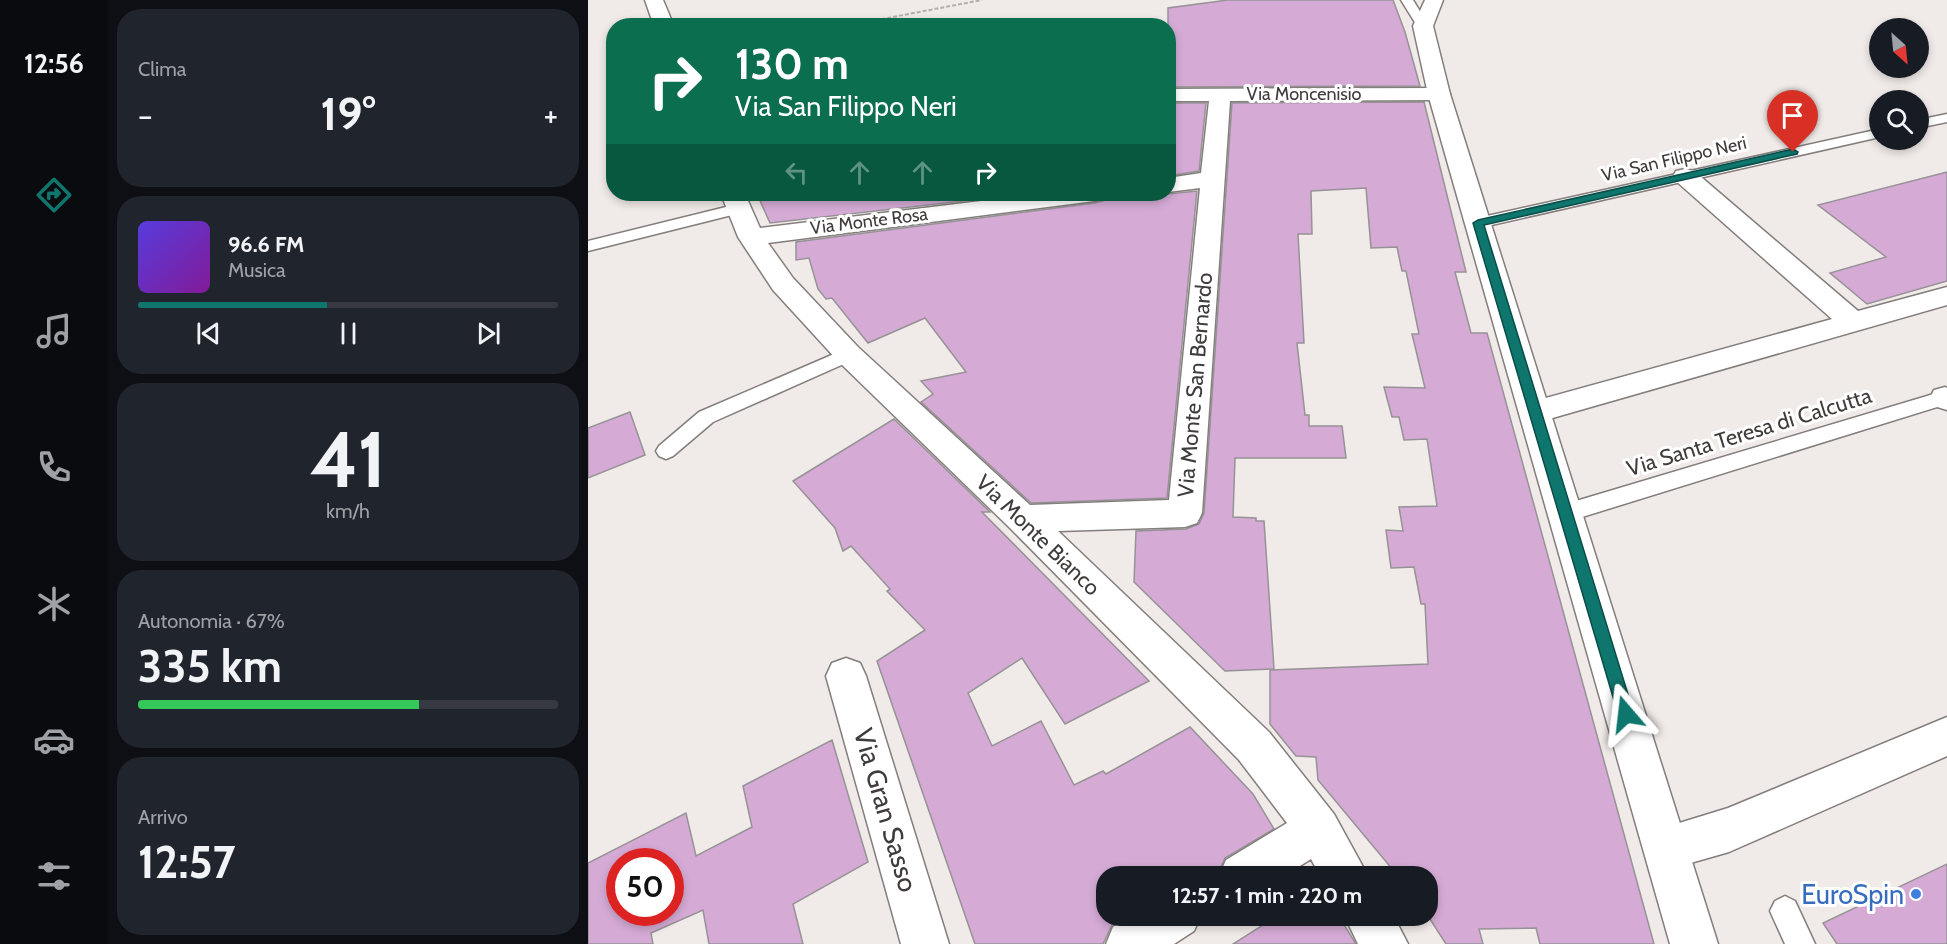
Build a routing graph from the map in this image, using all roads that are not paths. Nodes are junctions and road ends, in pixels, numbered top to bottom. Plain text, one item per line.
1 (654, 0) edge
2 (1421, 9) edge
3 (661, 18) edge
4 (1439, 93) junction
5 (1176, 94) edge
6 (1220, 95) junction
7 (1947, 118) edge
8 (1929, 122) edge
9 (1869, 135) edge
10 (1685, 176) junction
11 (1212, 179) junction
12 (1176, 184) edge
13 (964, 201) edge
14 (741, 213) edge
15 (1478, 223) junction
16 (588, 246) edge
17 (1947, 296) edge
18 (1854, 322) junction
19 (848, 354) junction
20 (1946, 398) edge
21 (1535, 412) junction
22 (666, 451) dead end
23 (1566, 513) junction
24 (1023, 519) junction
25 (846, 676) dead end
26 (1947, 736) edge
27 (1319, 829) junction
28 (1666, 848) junction
29 (1258, 866) edge
30 (1339, 866) edge
31 (1785, 911) dead end
32 (1160, 926) edge
33 (1373, 926) edge
34 (925, 944) edge
35 (1130, 944) edge
36 (1384, 944) edge
37 (1694, 944) edge
38 (1800, 944) edge

1 - 3 street
2 - 4 street
4 - 6 street, Via Moncenisio
4 - 15 street
5 - 6 street, Via Moncenisio
6 - 11 street, Via Monte San Bernardo
7 - 8 lane
9 - 10 lane, Via San Filippo Neri
10 - 15 lane, Via San Filippo Neri
10 - 18 street
11 - 12 street
11 - 24 street, Via Monte San Bernardo
13 - 14 street, Via Monte Rosa
14 - 16 lane
14 - 19 street, Via Monte Bianco
15 - 21 street
17 - 18 street
18 - 21 street
19 - 22 lane
19 - 24 street, Via Monte Bianco
20 - 23 lane, Via Santa Teresa di Calcutta
21 - 23 street
23 - 28 street
24 - 27 street, Via Monte Bianco
25 - 34 street, Via Gran Sasso
26 - 28 street
27 - 29 street
27 - 30 street, Via Monte Bianco
28 - 37 street
31 - 38 lane
32 - 35 street
33 - 36 street

